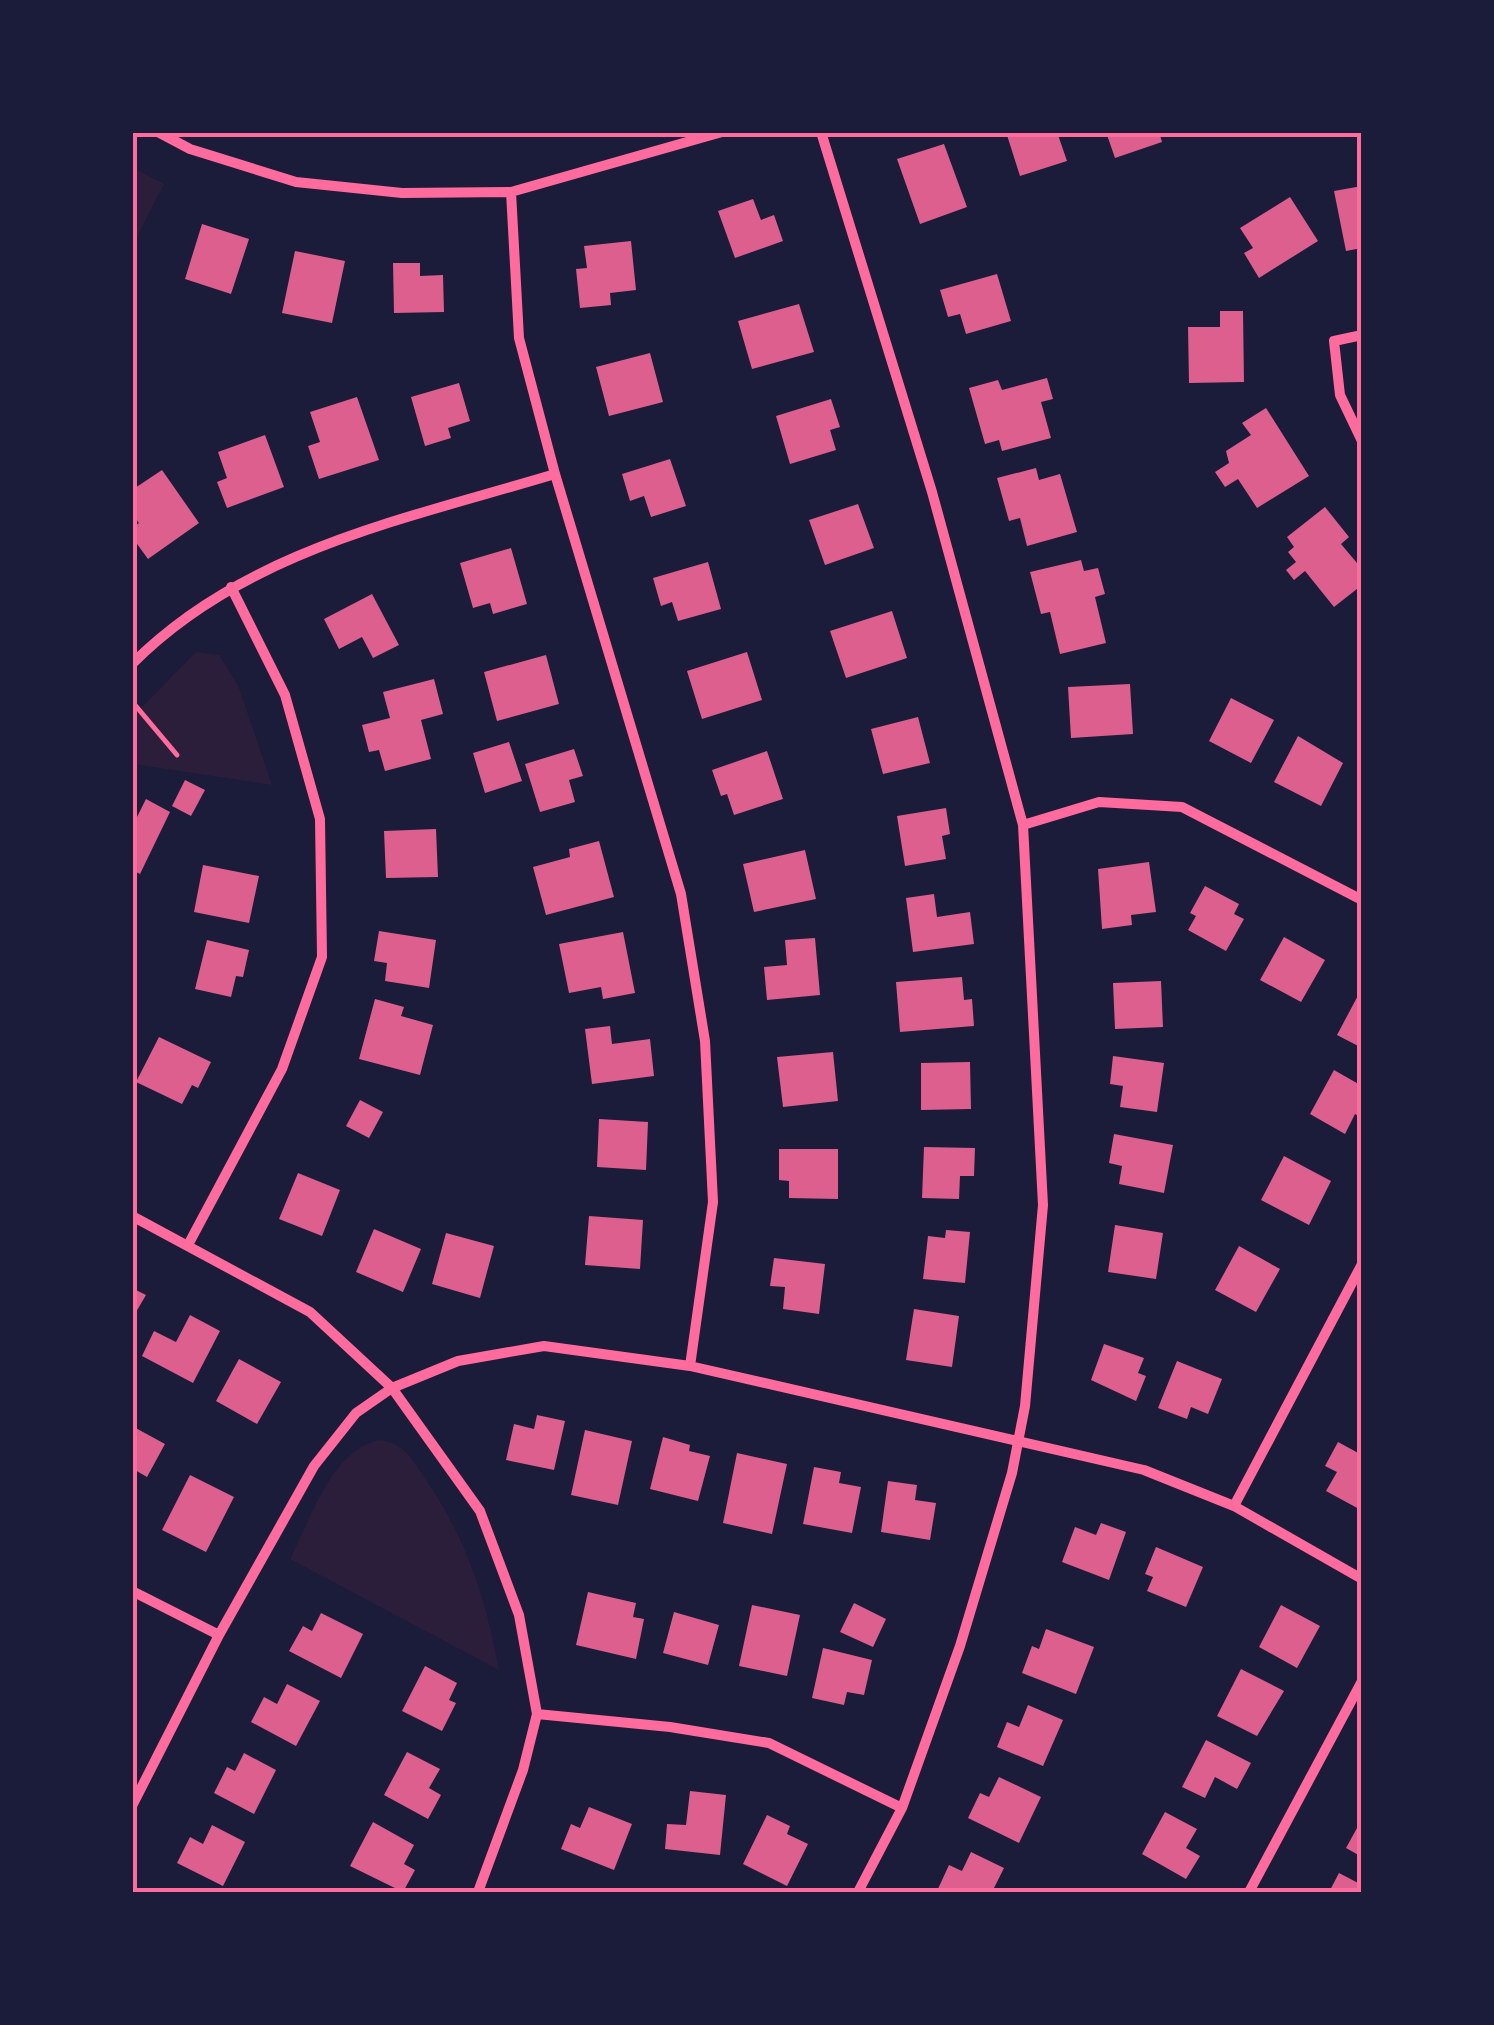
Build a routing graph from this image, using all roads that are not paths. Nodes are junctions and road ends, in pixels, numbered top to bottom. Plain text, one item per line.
1 (158, 132) edge
2 (722, 132) edge
3 (822, 132) edge
4 (510, 192) junction
5 (1362, 335) edge
6 (1362, 441) edge
7 (555, 474) junction
8 (231, 586) junction
9 (132, 664) edge
10 (1023, 825) junction
11 (1362, 900) edge
12 (132, 1216) edge
13 (188, 1245) junction
14 (1362, 1264) edge
15 (690, 1366) junction
16 (392, 1388) junction
17 (1020, 1442) junction
18 (1234, 1506) junction
19 (1362, 1579) edge
20 (132, 1590) edge
21 (220, 1636) junction
22 (1362, 1681) edge
23 (537, 1714) junction
24 (132, 1806) edge
25 (902, 1808) junction
26 (478, 1892) edge
27 (858, 1892) edge
28 (1249, 1892) edge

1 - 4 street
2 - 4 street
3 - 10 street
4 - 7 street
5 - 6 street
7 - 8 street
7 - 15 street
8 - 9 street
8 - 13 street
10 - 11 street
10 - 17 street
12 - 13 street
13 - 16 street
14 - 18 street
15 - 16 street
15 - 17 street
16 - 21 street
16 - 23 street
17 - 18 street
17 - 25 street
18 - 19 street
20 - 21 street
21 - 24 street
22 - 28 street
23 - 25 street
23 - 26 street
25 - 27 street

